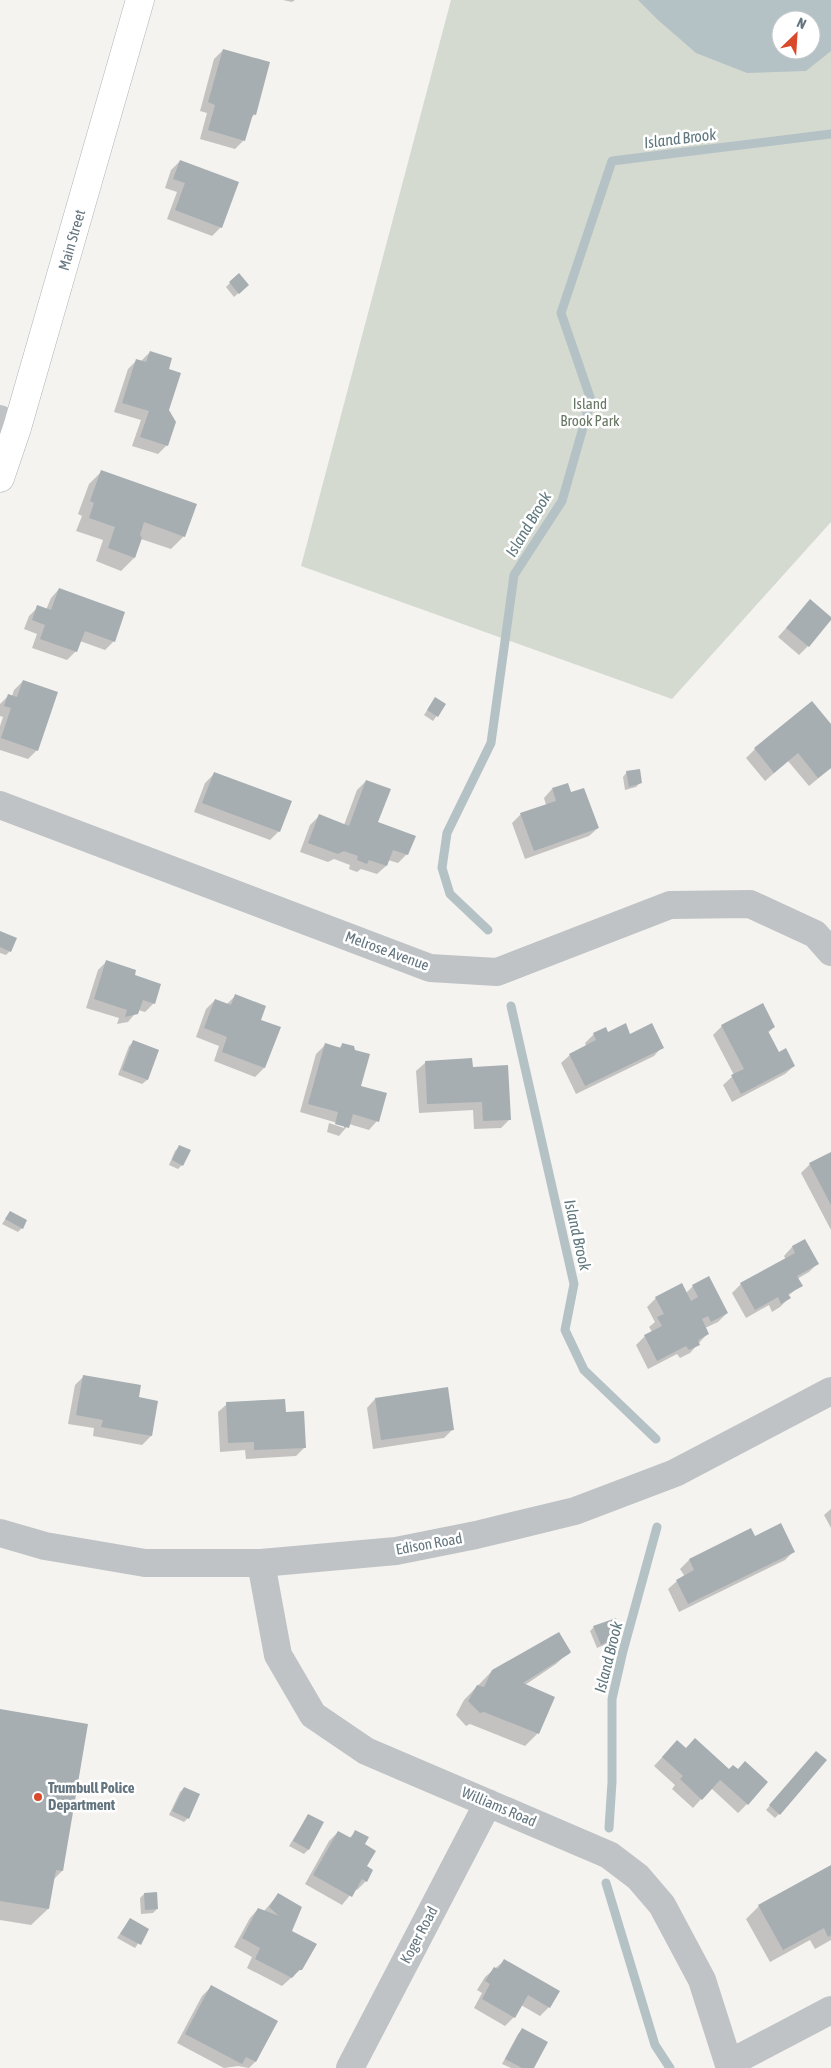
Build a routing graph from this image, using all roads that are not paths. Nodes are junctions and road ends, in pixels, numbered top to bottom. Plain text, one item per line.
1 (140, 0) edge
2 (8, 424) edge
3 (0, 478) edge
4 (0, 805) edge
5 (831, 952) edge
6 (831, 1391) edge
7 (0, 1533) edge
8 (261, 1563) junction
9 (488, 1803) junction
10 (831, 2010) edge
11 (730, 2066) edge
12 (350, 2068) edge

1 - 2 main road, Main Street
2 - 3 main road, Main Street
4 - 5 street, Melrose Avenue
6 - 8 street, Edison Road
7 - 8 street, Edison Road
8 - 9 street, Williams Road
9 - 11 street, Williams Road
9 - 12 street, Koger Road
10 - 11 street

